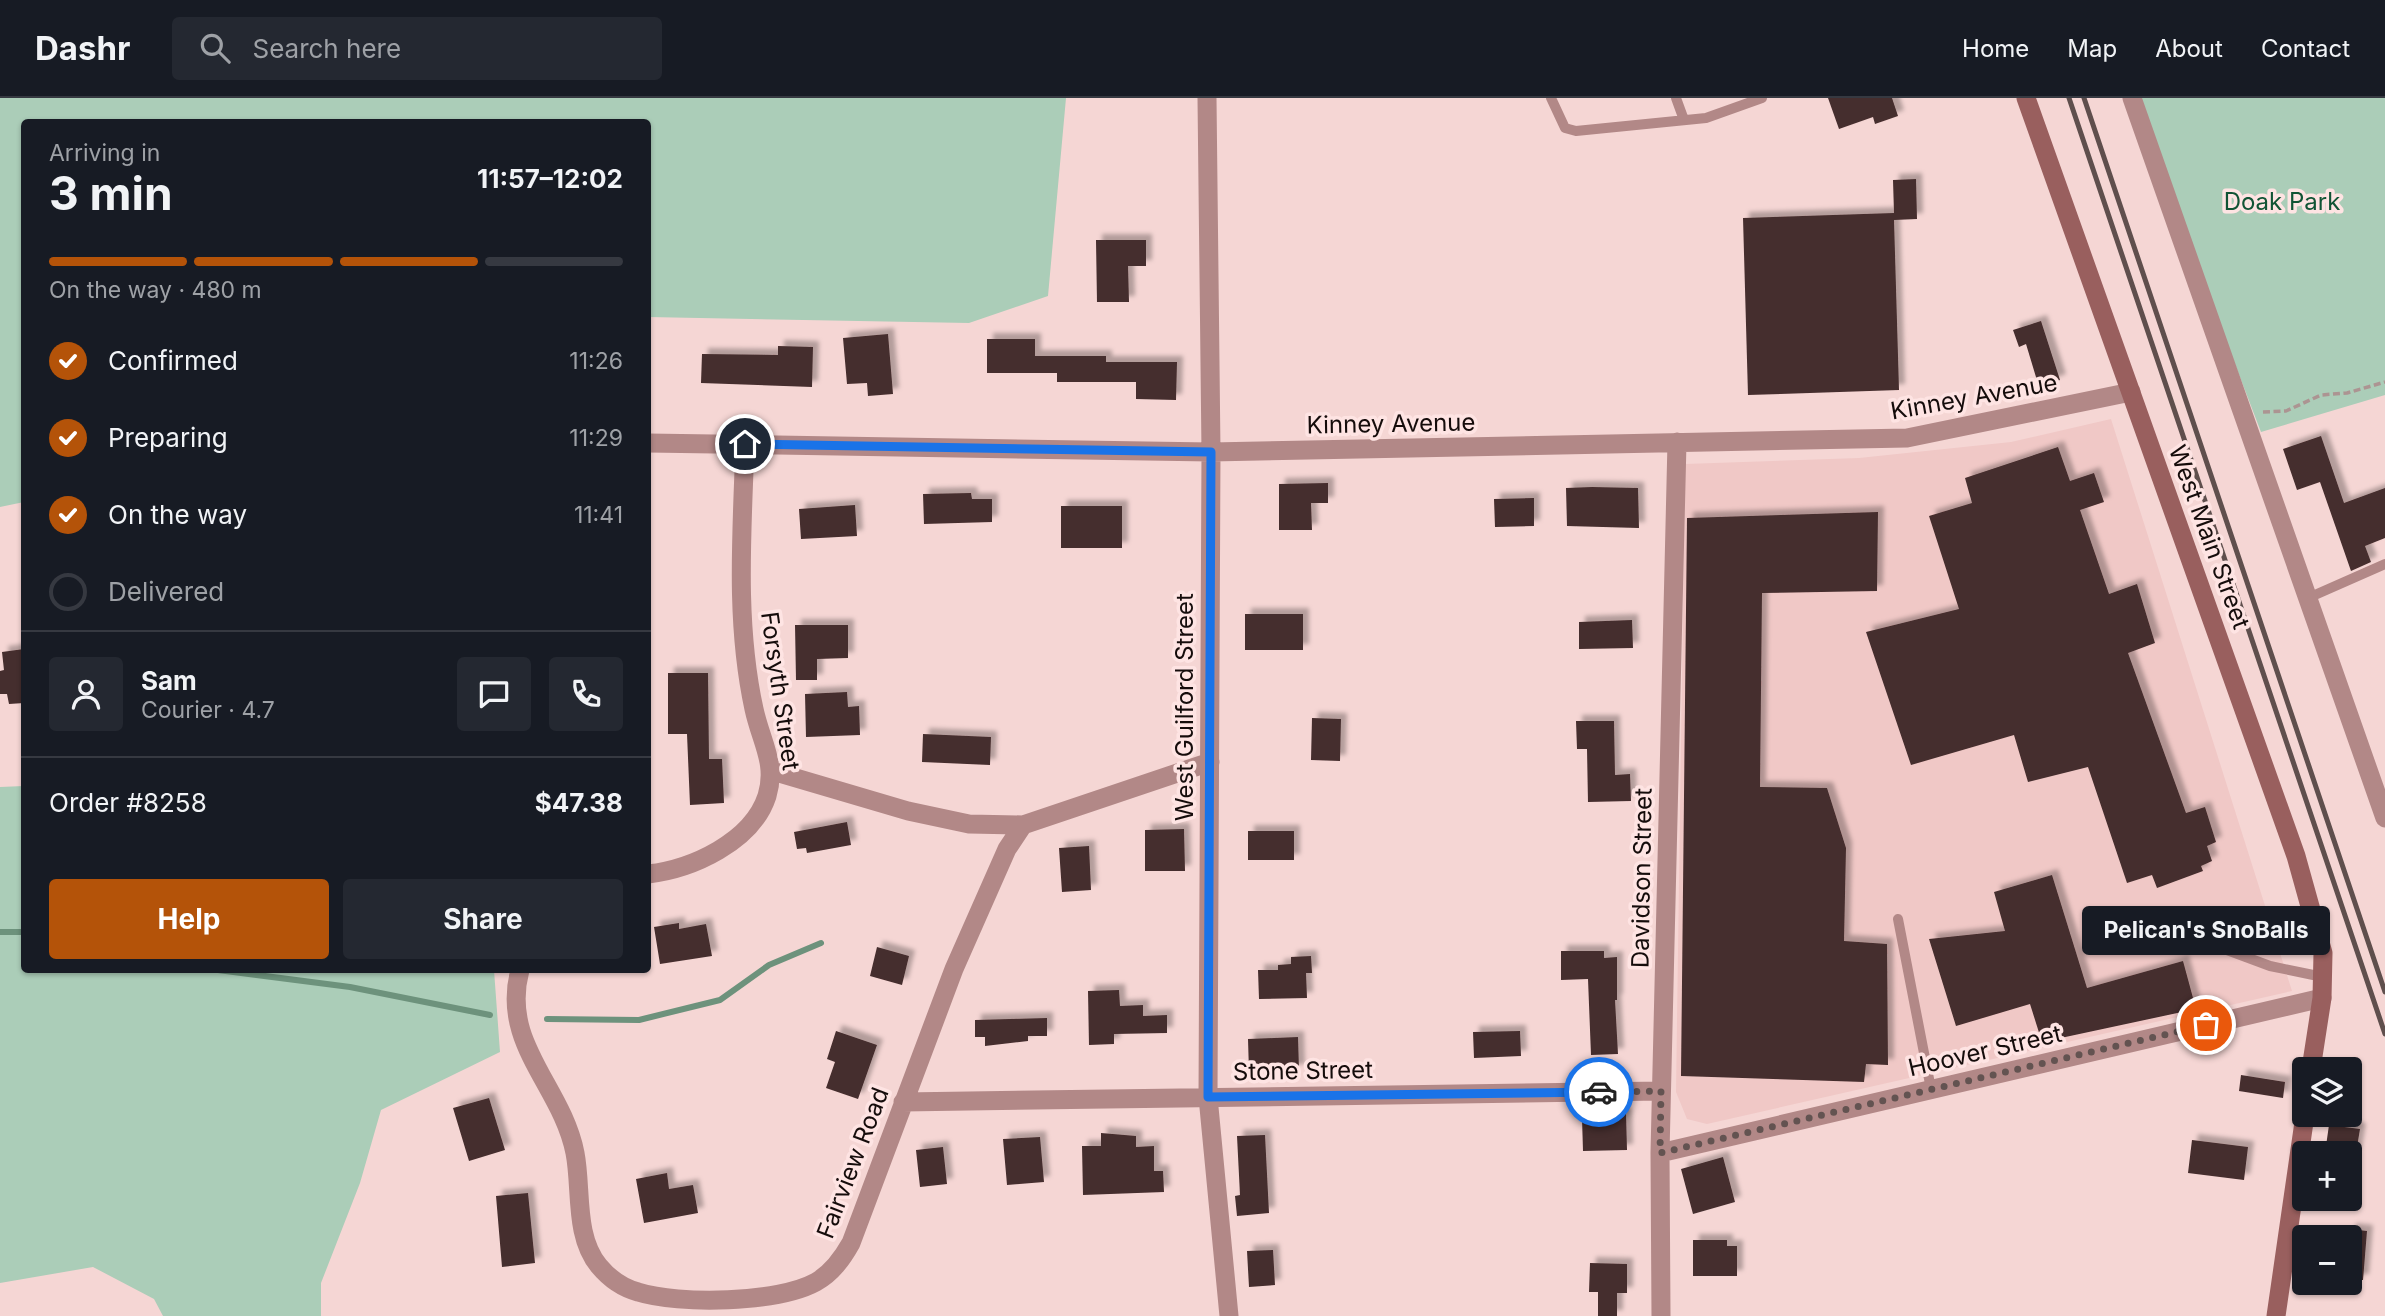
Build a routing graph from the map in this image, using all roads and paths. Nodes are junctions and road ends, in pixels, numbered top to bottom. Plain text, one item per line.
1 (1207, 98) edge
2 (1551, 98) edge
3 (1676, 98) edge
4 (1762, 98) edge
5 (2026, 98) edge
6 (2132, 98) edge
7 (1684, 120) junction
8 (2385, 382) edge
9 (2131, 392) junction
10 (2242, 411) junction
11 (1677, 442) junction
12 (651, 443) edge
13 (745, 444) junction
14 (1211, 452) junction
15 (2385, 564) edge
16 (2308, 598) junction
17 (1210, 762) junction
18 (772, 771) junction
19 (2385, 818) edge
20 (1023, 825) junction
21 (651, 873) edge
22 (2116, 918) dead end
23 (1898, 919) dead end
24 (519, 973) edge
25 (2323, 977) junction
26 (2322, 998) junction
27 (2313, 1057) edge
28 (1931, 1089) junction
29 (1661, 1091) junction
30 (1208, 1097) junction
31 (903, 1102) junction
32 (2303, 1127) edge
33 (1660, 1153) junction
34 (1229, 1316) edge
35 (1661, 1316) edge
36 (2276, 1316) edge

1 - 14 street, West Guilford Street
2 - 7 lane
3 - 7 lane
4 - 7 lane
5 - 9 main road, West Main Street
6 - 10 street
8 - 10 path
9 - 11 street, Kinney Avenue
9 - 25 main road, West Main Street
10 - 16 street
11 - 14 street, Kinney Avenue
11 - 29 street, Davidson Street
12 - 13 street, Kinney Avenue
13 - 14 street, Kinney Avenue
13 - 18 street, Forsyth Street
14 - 17 street, West Guilford Street
15 - 16 lane
16 - 19 street
17 - 20 street
17 - 30 street, West Guilford Street
18 - 20 street
18 - 21 street, Forsyth Street
20 - 31 street, Fairview Road
22 - 25 lane
23 - 28 lane
24 - 31 street, Fairview Road
25 - 26 main road, West Main Street
26 - 27 main road, West Main Street
26 - 28 street, Hoover Street
28 - 33 street, Hoover Street
29 - 30 street, Stone Street
29 - 33 street, Davidson Street
30 - 31 street, Stone Street
30 - 34 street, West Guilford Street
32 - 36 main road
33 - 35 street, Davidson Street

